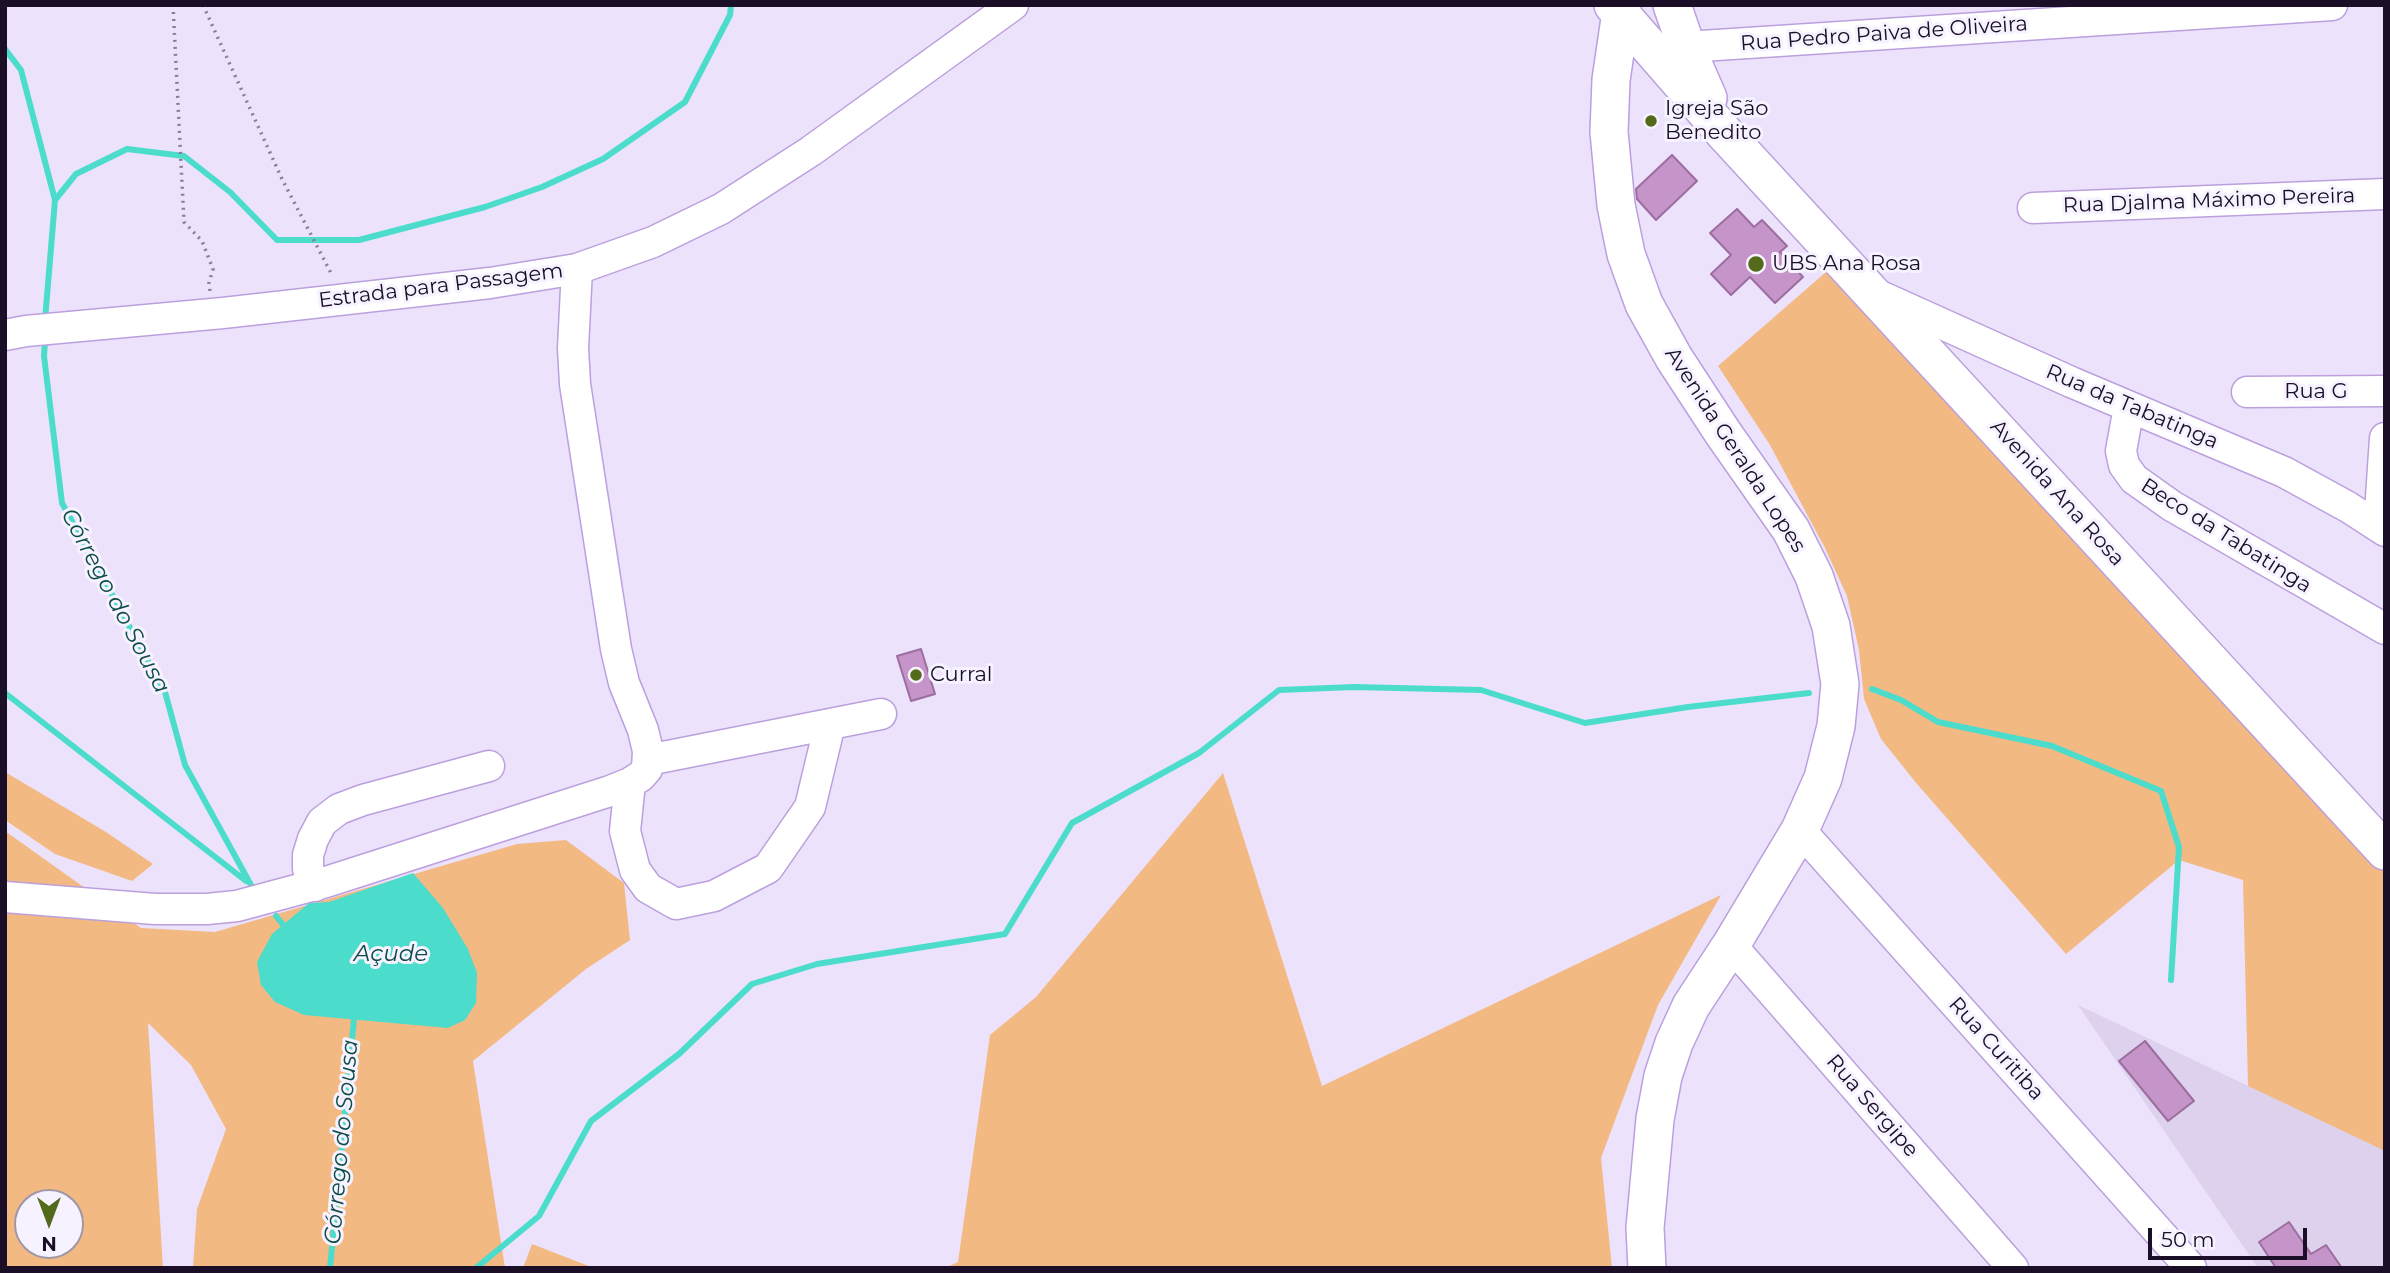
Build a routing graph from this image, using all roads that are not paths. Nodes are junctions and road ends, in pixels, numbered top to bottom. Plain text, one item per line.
1 (1013, 5) edge
2 (1672, 5) edge
3 (2332, 5) edge
4 (1618, 8) edge
5 (1686, 47) junction
6 (1727, 136) junction
7 (2385, 194) edge
8 (2034, 208) dead end
9 (577, 269) junction
10 (1874, 294) junction
11 (5, 335) edge
12 (2385, 391) edge
13 (2247, 392) dead end
14 (2129, 407) junction
15 (2385, 438) edge
16 (2382, 529) edge
17 (2385, 629) edge
18 (881, 714) dead end
19 (830, 724) junction
20 (648, 760) junction
21 (489, 766) dead end
22 (630, 783) junction
23 (1800, 830) junction
24 (2385, 851) edge
25 (315, 886) junction
26 (5, 897) edge
27 (1731, 945) junction
28 (1647, 1268) edge
29 (2013, 1268) edge
30 (2191, 1268) edge

1 - 9 street, Estrada para Passagem
2 - 5 main road, Avenida Ana Rosa
3 - 5 street, Rua Pedro Paiva de Oliveira
4 - 6 main road, Avenida Ana Rosa
4 - 23 main road, Avenida Geralda Lopes
5 - 6 main road, Avenida Ana Rosa
6 - 10 main road, Avenida Ana Rosa
7 - 8 street, Rua Djalma Máximo Pereira
9 - 11 street, Estrada para Passagem
9 - 20 street
10 - 14 street, Rua da Tabatinga
10 - 24 main road, Avenida Ana Rosa
12 - 13 street, Rua G
14 - 16 street, Rua da Tabatinga
14 - 17 street, Beco da Tabatinga
15 - 16 street
18 - 19 street
19 - 20 street
19 - 22 street
20 - 22 street
21 - 25 street
22 - 25 street
23 - 27 main road, Avenida Geralda Lopes
23 - 30 street, Rua Curitiba
25 - 26 street
27 - 28 main road, Avenida Geralda Lopes
27 - 29 street, Rua Sergipe

